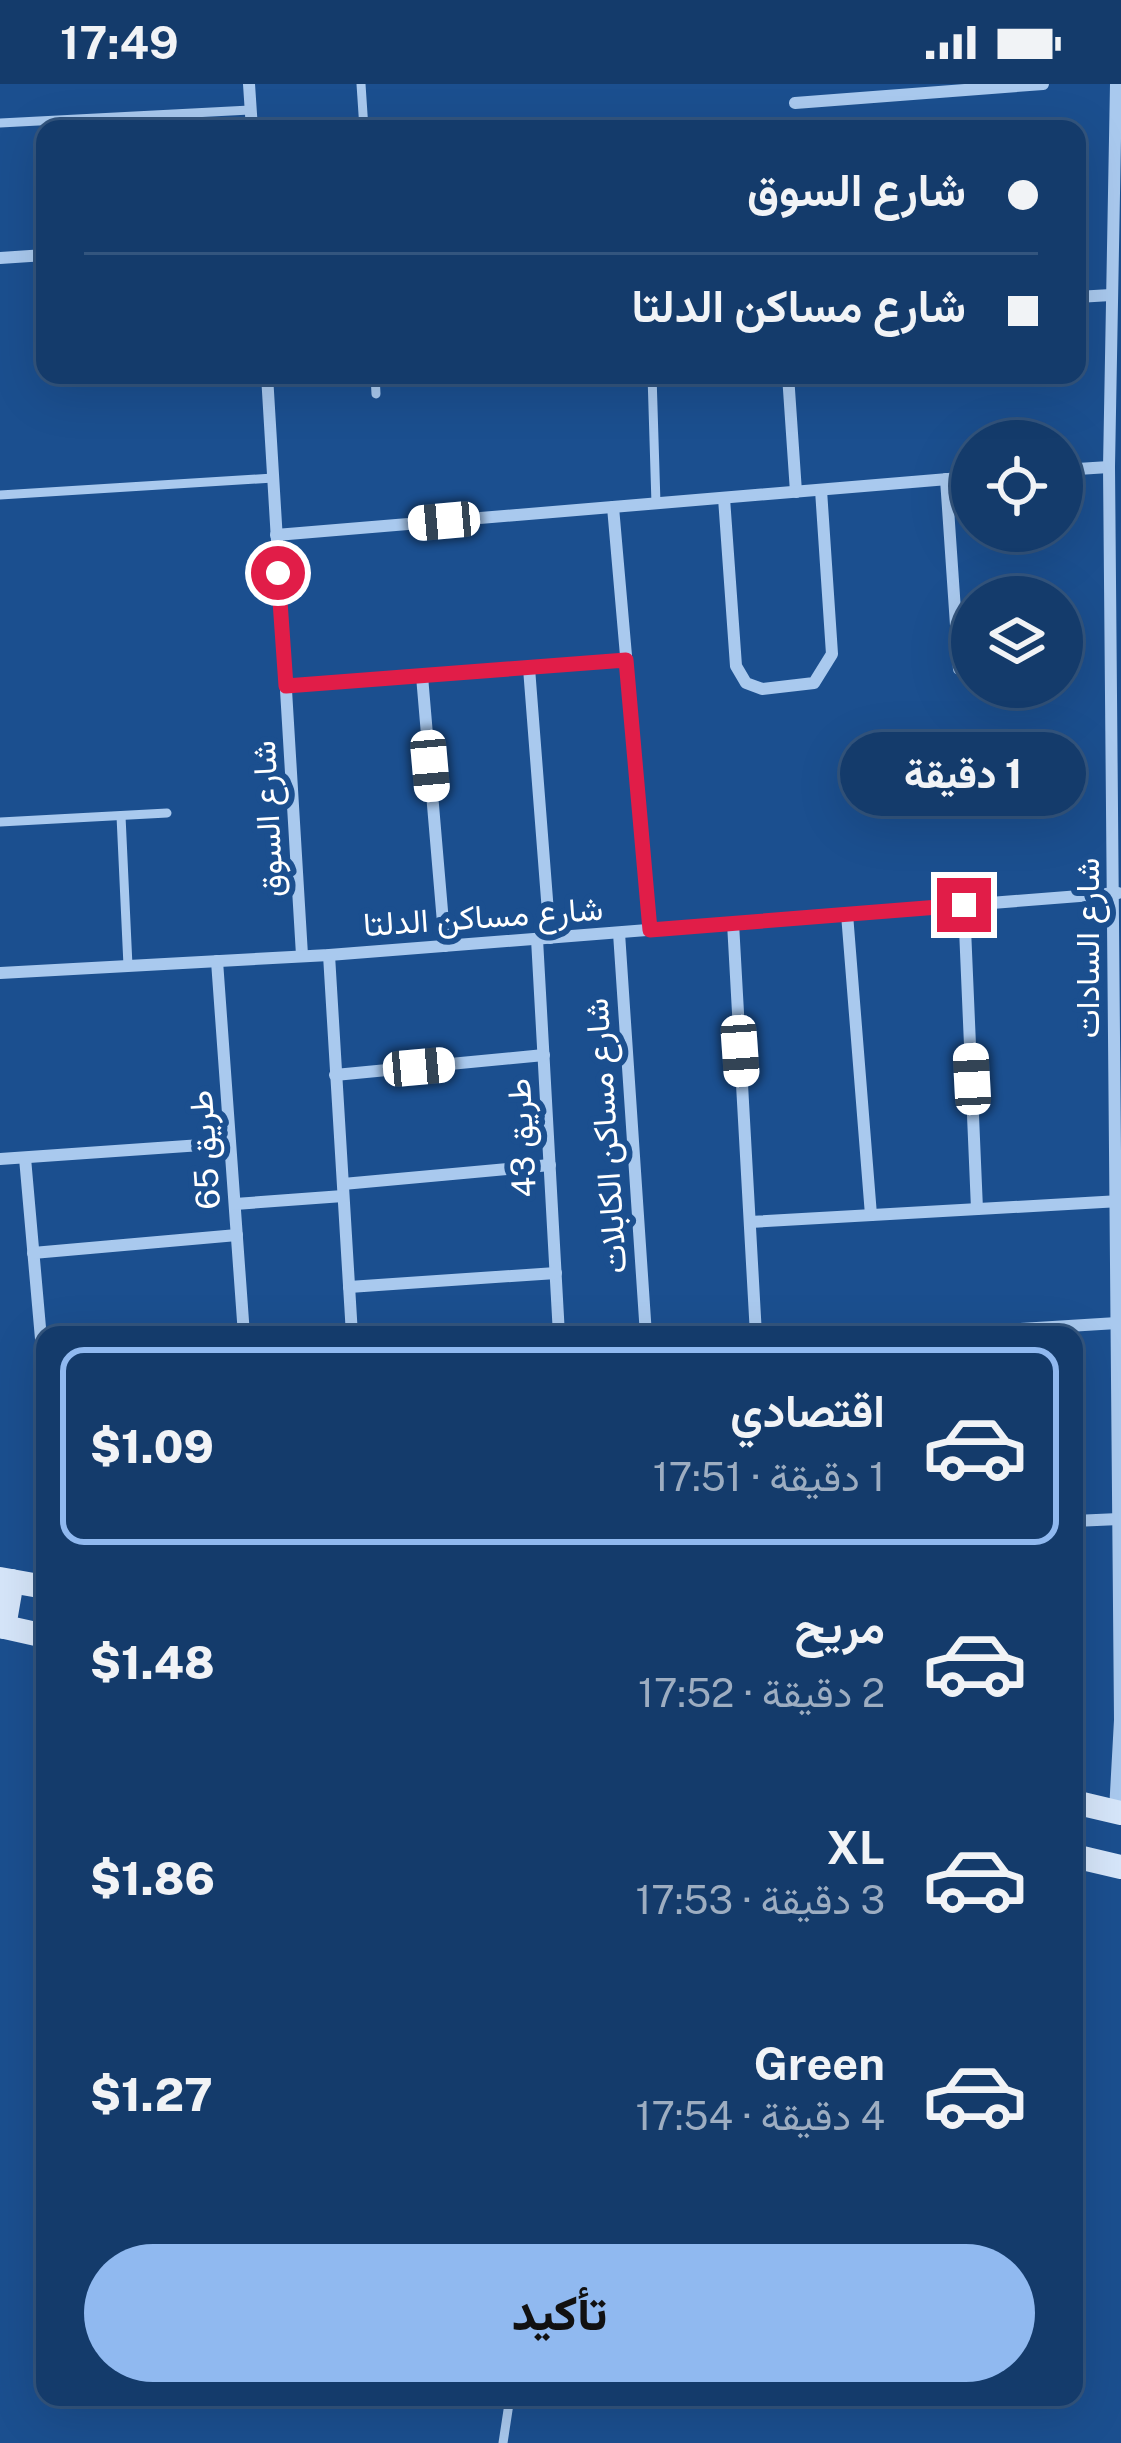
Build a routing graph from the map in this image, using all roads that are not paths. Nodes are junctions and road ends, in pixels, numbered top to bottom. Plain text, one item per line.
1 (249, 84) edge
2 (362, 84) edge
3 (1043, 84) edge
4 (1116, 84) edge
5 (795, 103) dead end
6 (250, 110) junction
7 (58, 120) edge
8 (251, 120) edge
9 (364, 120) edge
10 (36, 121) edge
11 (0, 123) edge
12 (1117, 234) edge
13 (36, 256) edge
14 (0, 258) edge
15 (1111, 295) junction
16 (1086, 296) edge
17 (268, 384) edge
18 (375, 384) edge
19 (652, 384) edge
20 (789, 384) edge
21 (376, 394) dead end
22 (1115, 396) edge
23 (1109, 466) junction
24 (1083, 468) edge
25 (273, 478) junction
26 (946, 479) junction
27 (951, 479) edge
28 (821, 490) junction
29 (796, 492) junction
30 (0, 495) edge
31 (724, 498) junction
32 (656, 504) junction
33 (613, 507) junction
34 (276, 535) junction
35 (1116, 564) edge
36 (953, 576) edge
37 (626, 660) junction
38 (529, 668) junction
39 (422, 676) junction
40 (286, 686) junction
41 (1116, 731) edge
42 (167, 813) dead end
43 (121, 816) junction
44 (0, 822) edge
45 (1117, 893) edge
46 (964, 905) junction
47 (847, 914) junction
48 (733, 923) junction
49 (650, 930) junction
50 (619, 932) junction
51 (544, 938) junction
52 (445, 946) junction
53 (329, 955) junction
54 (302, 956) junction
55 (218, 961) junction
56 (128, 966) junction
57 (0, 973) edge
58 (544, 1055) junction
59 (1118, 1057) edge
60 (335, 1075) junction
61 (230, 1143) junction
62 (25, 1158) junction
63 (0, 1159) edge
64 (550, 1165) junction
65 (343, 1190) junction
66 (1119, 1201) edge
67 (235, 1204) junction
68 (977, 1209) junction
69 (871, 1215) junction
70 (750, 1222) junction
71 (237, 1234) junction
72 (33, 1253) junction
73 (556, 1273) junction
74 (349, 1287) junction
75 (1117, 1323) junction
76 (40, 1326) edge
77 (243, 1326) edge
78 (351, 1326) edge
79 (559, 1326) edge
80 (645, 1326) edge
81 (756, 1326) edge
82 (1069, 1326) edge
83 (1119, 1520) edge
84 (1083, 1521) edge
85 (6, 1580) edge
86 (36, 1585) edge
87 (2, 1627) edge
88 (36, 1634) edge
89 (1120, 1720) edge
90 (1083, 1804) edge
91 (1118, 1812) edge
92 (1083, 1858) edge
93 (1121, 1867) edge
94 (509, 2406) edge
95 (503, 2443) edge

1 - 6 street
2 - 9 lane
3 - 5 street
4 - 12 street, شارع السادات
6 - 7 lane
6 - 8 street
10 - 11 lane
12 - 15 street, شارع السادات
13 - 14 street
15 - 16 street
15 - 22 street, شارع السادات
17 - 25 street, شارع السوق
18 - 21 lane
19 - 32 lane
20 - 29 street
22 - 23 street, شارع السادات
23 - 24 street
23 - 35 street, شارع السادات
25 - 30 lane
25 - 34 street, شارع السوق
26 - 27 street
26 - 28 street
26 - 36 street
28 - 29 street
28 - 31 street
29 - 31 street
31 - 32 street
32 - 33 street
33 - 34 street
33 - 37 street
34 - 40 street, شارع السوق
35 - 41 street, شارع السادات
37 - 38 street
37 - 49 street
38 - 39 street
38 - 51 street, طريق 43
39 - 40 street
39 - 52 street
40 - 54 street, شارع السوق
41 - 45 street, شارع السادات
42 - 43 lane
43 - 44 lane
43 - 56 lane
45 - 46 street, شارع مساكن الدلتا
45 - 59 street, شارع السادات
46 - 47 street, شارع مساكن الدلتا
46 - 68 street
47 - 48 street, شارع مساكن الدلتا
47 - 69 street
48 - 49 street, شارع مساكن الدلتا
48 - 70 street
49 - 50 street, شارع مساكن الدلتا
50 - 51 street, شارع مساكن الدلتا
50 - 80 street, شارع مساكن الكابلات
51 - 52 street, شارع مساكن الدلتا
51 - 58 street, طريق 43
52 - 53 street, شارع مساكن الدلتا
53 - 54 street, شارع مساكن الدلتا
53 - 60 street
54 - 55 street, شارع مساكن الدلتا
55 - 56 street, شارع مساكن الدلتا
55 - 61 street, طريق 65
56 - 57 street, شارع مساكن الدلتا
58 - 60 street
58 - 64 street, طريق 43
59 - 66 street, شارع السادات
60 - 65 street
61 - 62 street
61 - 67 street, طريق 65
62 - 63 street
62 - 72 street
64 - 65 street
64 - 73 street, طريق 43
65 - 67 street
65 - 74 street
66 - 68 street
66 - 75 street, شارع السادات
67 - 71 street, طريق 65
68 - 69 street
69 - 70 street
70 - 81 street
71 - 72 street
71 - 77 street, طريق 65
72 - 76 street
73 - 74 street
73 - 79 street, طريق 43
74 - 78 street
75 - 82 street
75 - 83 street, شارع السادات
83 - 84 street
83 - 89 street, شارع السادات
85 - 86 street
85 - 87 street
87 - 88 street
89 - 91 street, شارع السادات
90 - 91 street
92 - 93 street
94 - 95 lane

